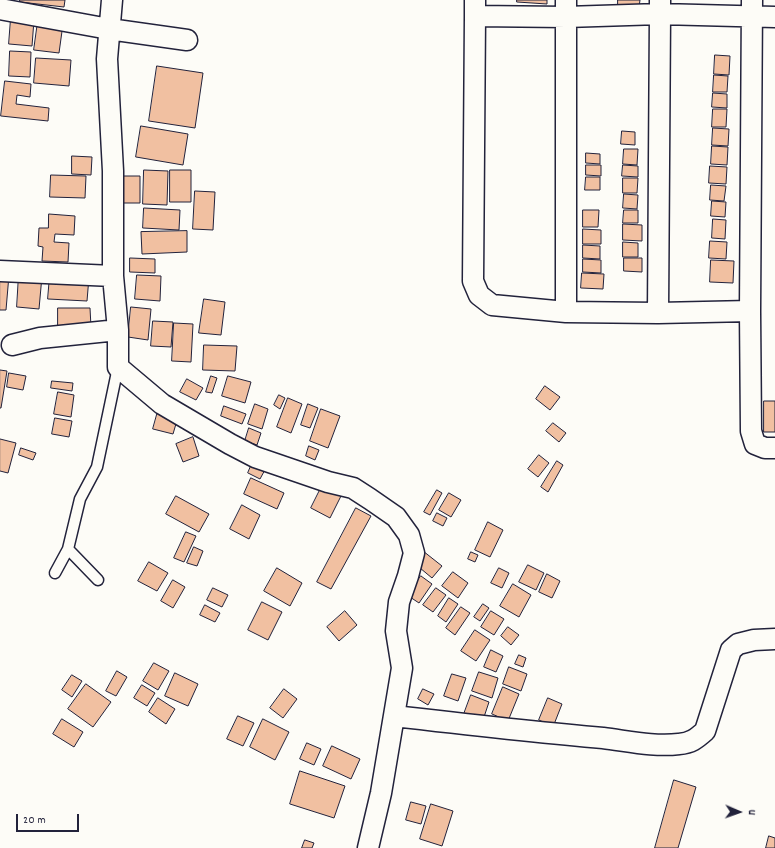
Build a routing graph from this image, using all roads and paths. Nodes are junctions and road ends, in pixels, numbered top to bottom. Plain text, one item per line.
1 (112, 0) edge
2 (660, 7) edge
3 (475, 8) edge
4 (752, 8) edge
5 (0, 9) edge
6 (566, 9) edge
7 (775, 17) edge
8 (109, 28) junction
9 (187, 40) dead end
10 (0, 271) edge
11 (113, 276) junction
12 (750, 311) junction
13 (566, 312) junction
14 (658, 313) junction
15 (118, 330) junction
16 (12, 345) dead end
17 (118, 367) junction
18 (775, 448) edge
19 (68, 549) junction
20 (55, 573) dead end
21 (98, 580) dead end
22 (775, 638) edge
23 (394, 716) junction
24 (368, 848) edge

1 - 8 street
2 - 4 street
2 - 6 street
2 - 14 street
3 - 6 street
3 - 13 street
4 - 7 street
4 - 12 street
5 - 8 street
6 - 13 street
8 - 9 street
8 - 11 street
10 - 11 street
11 - 15 street
12 - 14 street
12 - 18 street
13 - 14 street
15 - 16 street
15 - 17 street
17 - 19 lane
17 - 23 street
19 - 20 lane
19 - 21 lane
22 - 23 street
23 - 24 street

